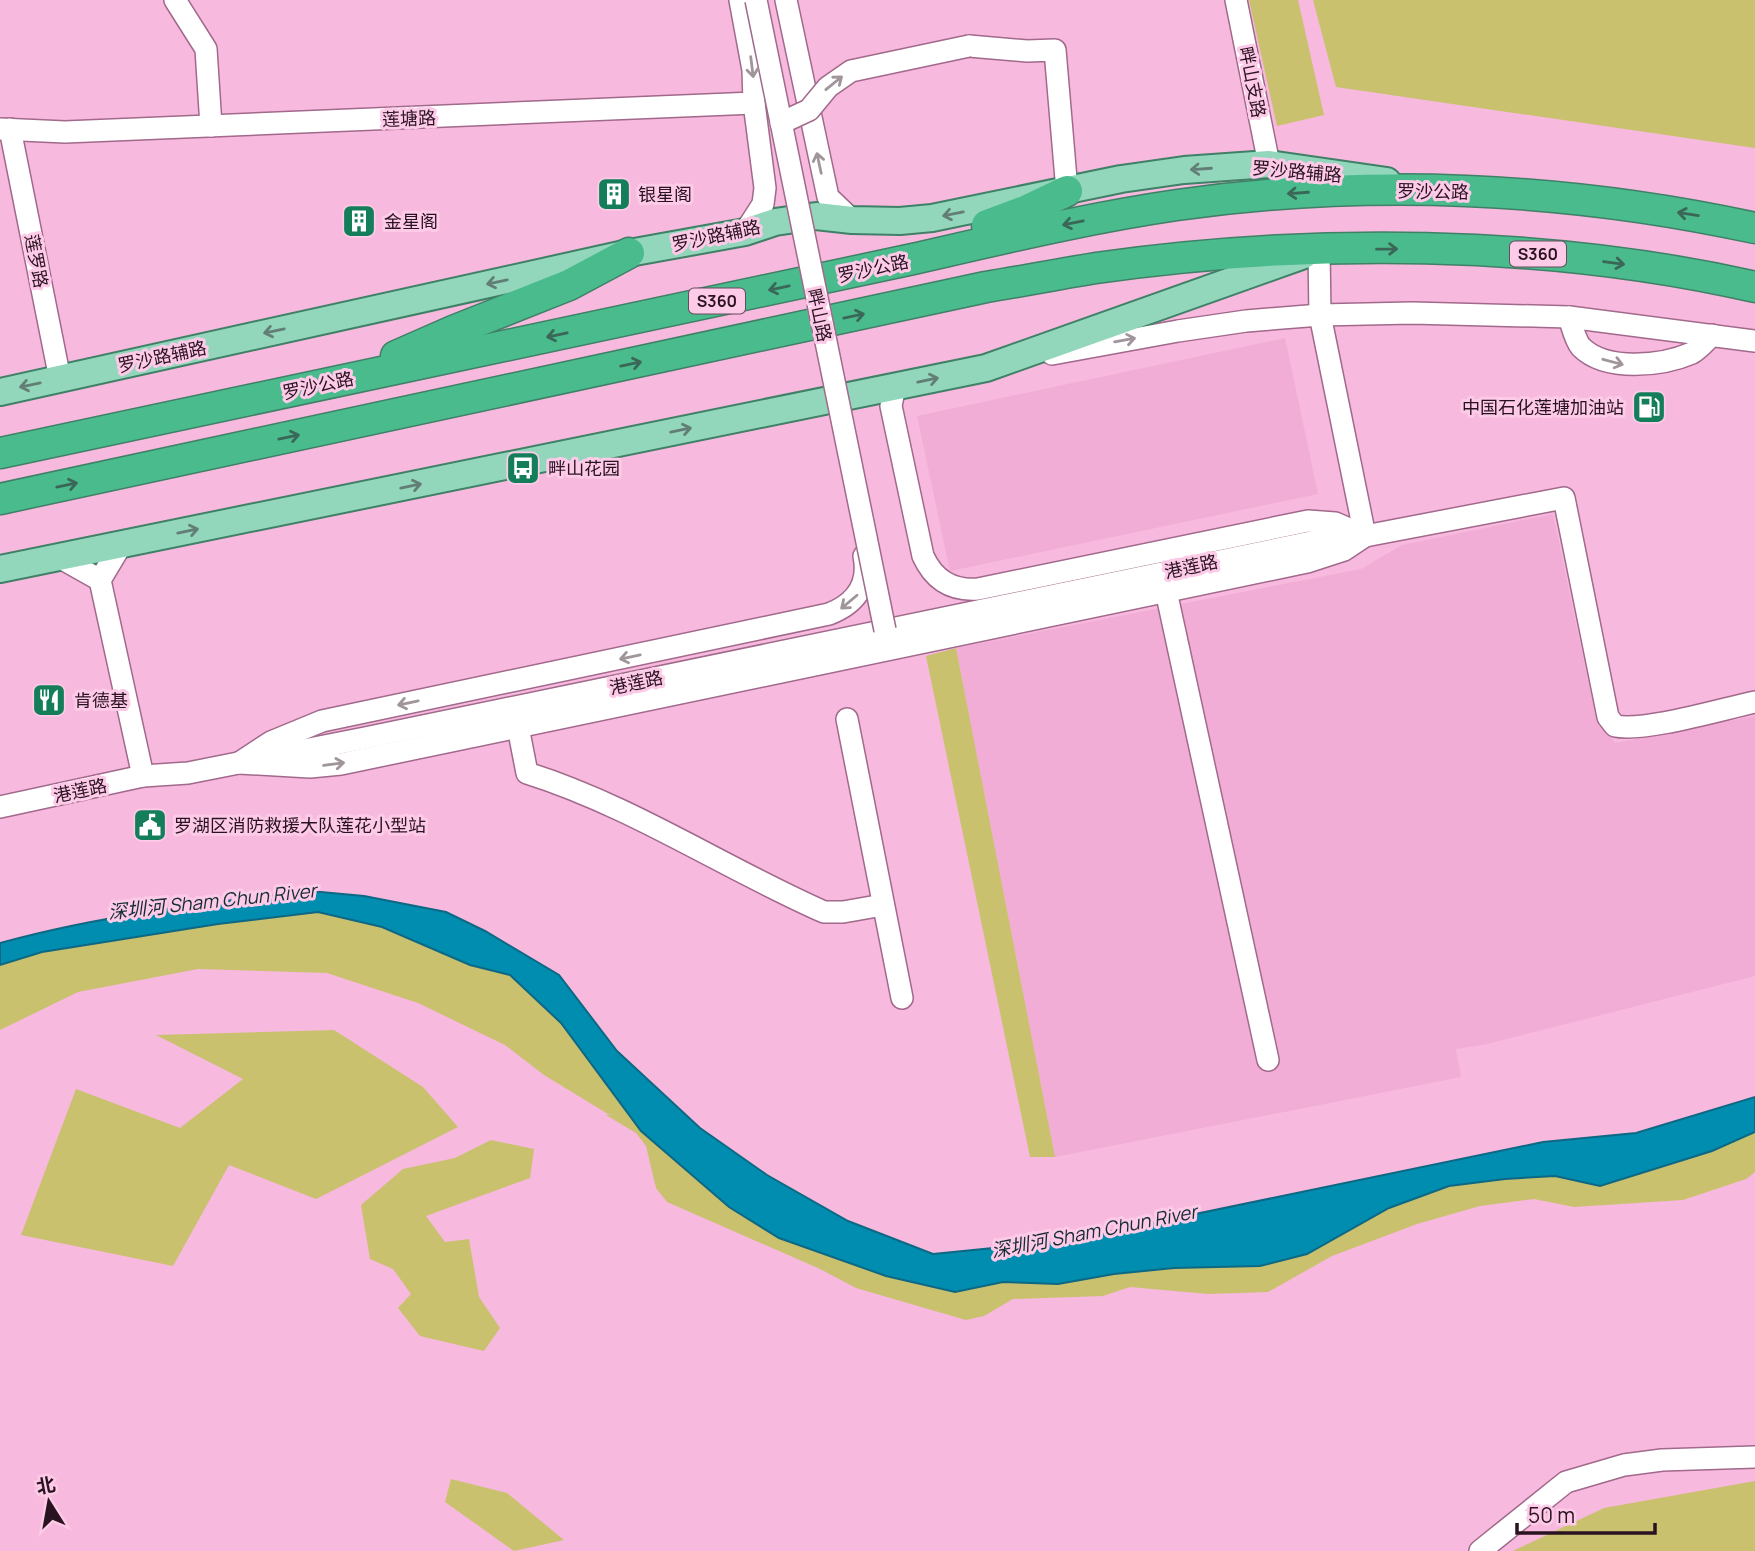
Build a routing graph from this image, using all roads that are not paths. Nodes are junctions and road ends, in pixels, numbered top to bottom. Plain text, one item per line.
1 (175, 0) edge
2 (740, 0) edge
3 (756, 0) edge
4 (786, 0) edge
5 (1236, 0) edge
6 (754, 103) junction
7 (781, 123) junction
8 (211, 126) junction
9 (6, 137) edge
10 (1269, 164) junction
11 (1067, 191) junction
12 (1440, 191) junction
13 (852, 220) junction
14 (1755, 228) edge
15 (745, 232) junction
16 (1319, 250) junction
17 (629, 253) junction
18 (913, 259) junction
19 (1755, 287) edge
20 (1320, 314) junction
21 (1569, 317) junction
22 (1712, 335) junction
23 (1755, 341) edge
24 (986, 368) junction
25 (60, 379) junction
26 (351, 379) junction
27 (895, 386) junction
28 (0, 391) edge
29 (820, 402) junction
30 (0, 453) edge
31 (0, 499) edge
32 (1365, 536) junction
33 (121, 545) junction
34 (59, 557) junction
35 (0, 569) edge
36 (100, 580) junction
37 (1166, 592) junction
38 (885, 630) junction
39 (1755, 702) edge
40 (848, 719) dead end
41 (518, 727) junction
42 (239, 763) junction
43 (143, 776) junction
44 (0, 807) edge
45 (883, 905) junction
46 (902, 998) dead end
47 (1268, 1060) dead end
48 (1755, 1457) edge
49 (1480, 1551) edge

1 - 8 street
2 -> 6 street
3 - 7 street, 畔山路, bridge
13 -> 4 street
5 - 10 street, 畔山支路
6 - 8 street, 莲塘路
6 - 15 street
7 -> 11 street, bridge
7 - 38 street, 畔山路, bridge
8 - 9 street, 莲塘路
9 - 25 street, 莲罗路
10 -> 11 main road, 罗沙路辅路
10 - 12 main road, 罗沙路辅路
11 -> 13 main road, 罗沙路辅路
11 - 18 highway
14 -> 12 highway, 罗沙公路 / S360
12 -> 18 highway, 罗沙公路 / S360
13 - 15 main road, 罗沙路辅路
15 - 17 main road, 罗沙路辅路
16 -> 19 highway, S360
16 - 20 street
16 - 24 main road
31 -> 16 highway, S360
17 -> 25 main road, 罗沙路辅路
17 - 26 highway
18 -> 26 highway, 罗沙公路 / S360
20 - 21 street
24 -> 20 street
20 - 32 street
21 - 22 street
21 -> 22 street
22 - 23 street
27 -> 24 main road
25 -> 28 main road, 罗沙路辅路
26 - 30 highway, 罗沙公路 / S360
27 - 29 main road
27 - 32 street
33 -> 29 main road
29 -> 42 street
32 - 37 street
32 - 38 street, 港莲路
32 - 39 street
33 - 34 main road
33 - 36 street
34 - 35 main road
34 - 36 street
36 - 43 street
37 - 41 street
37 - 47 street
38 - 42 street, 港莲路
40 - 45 street
42 -> 41 street
41 - 45 street
42 - 43 street, 港莲路
43 - 44 street, 港莲路
45 - 46 street
48 - 49 street

